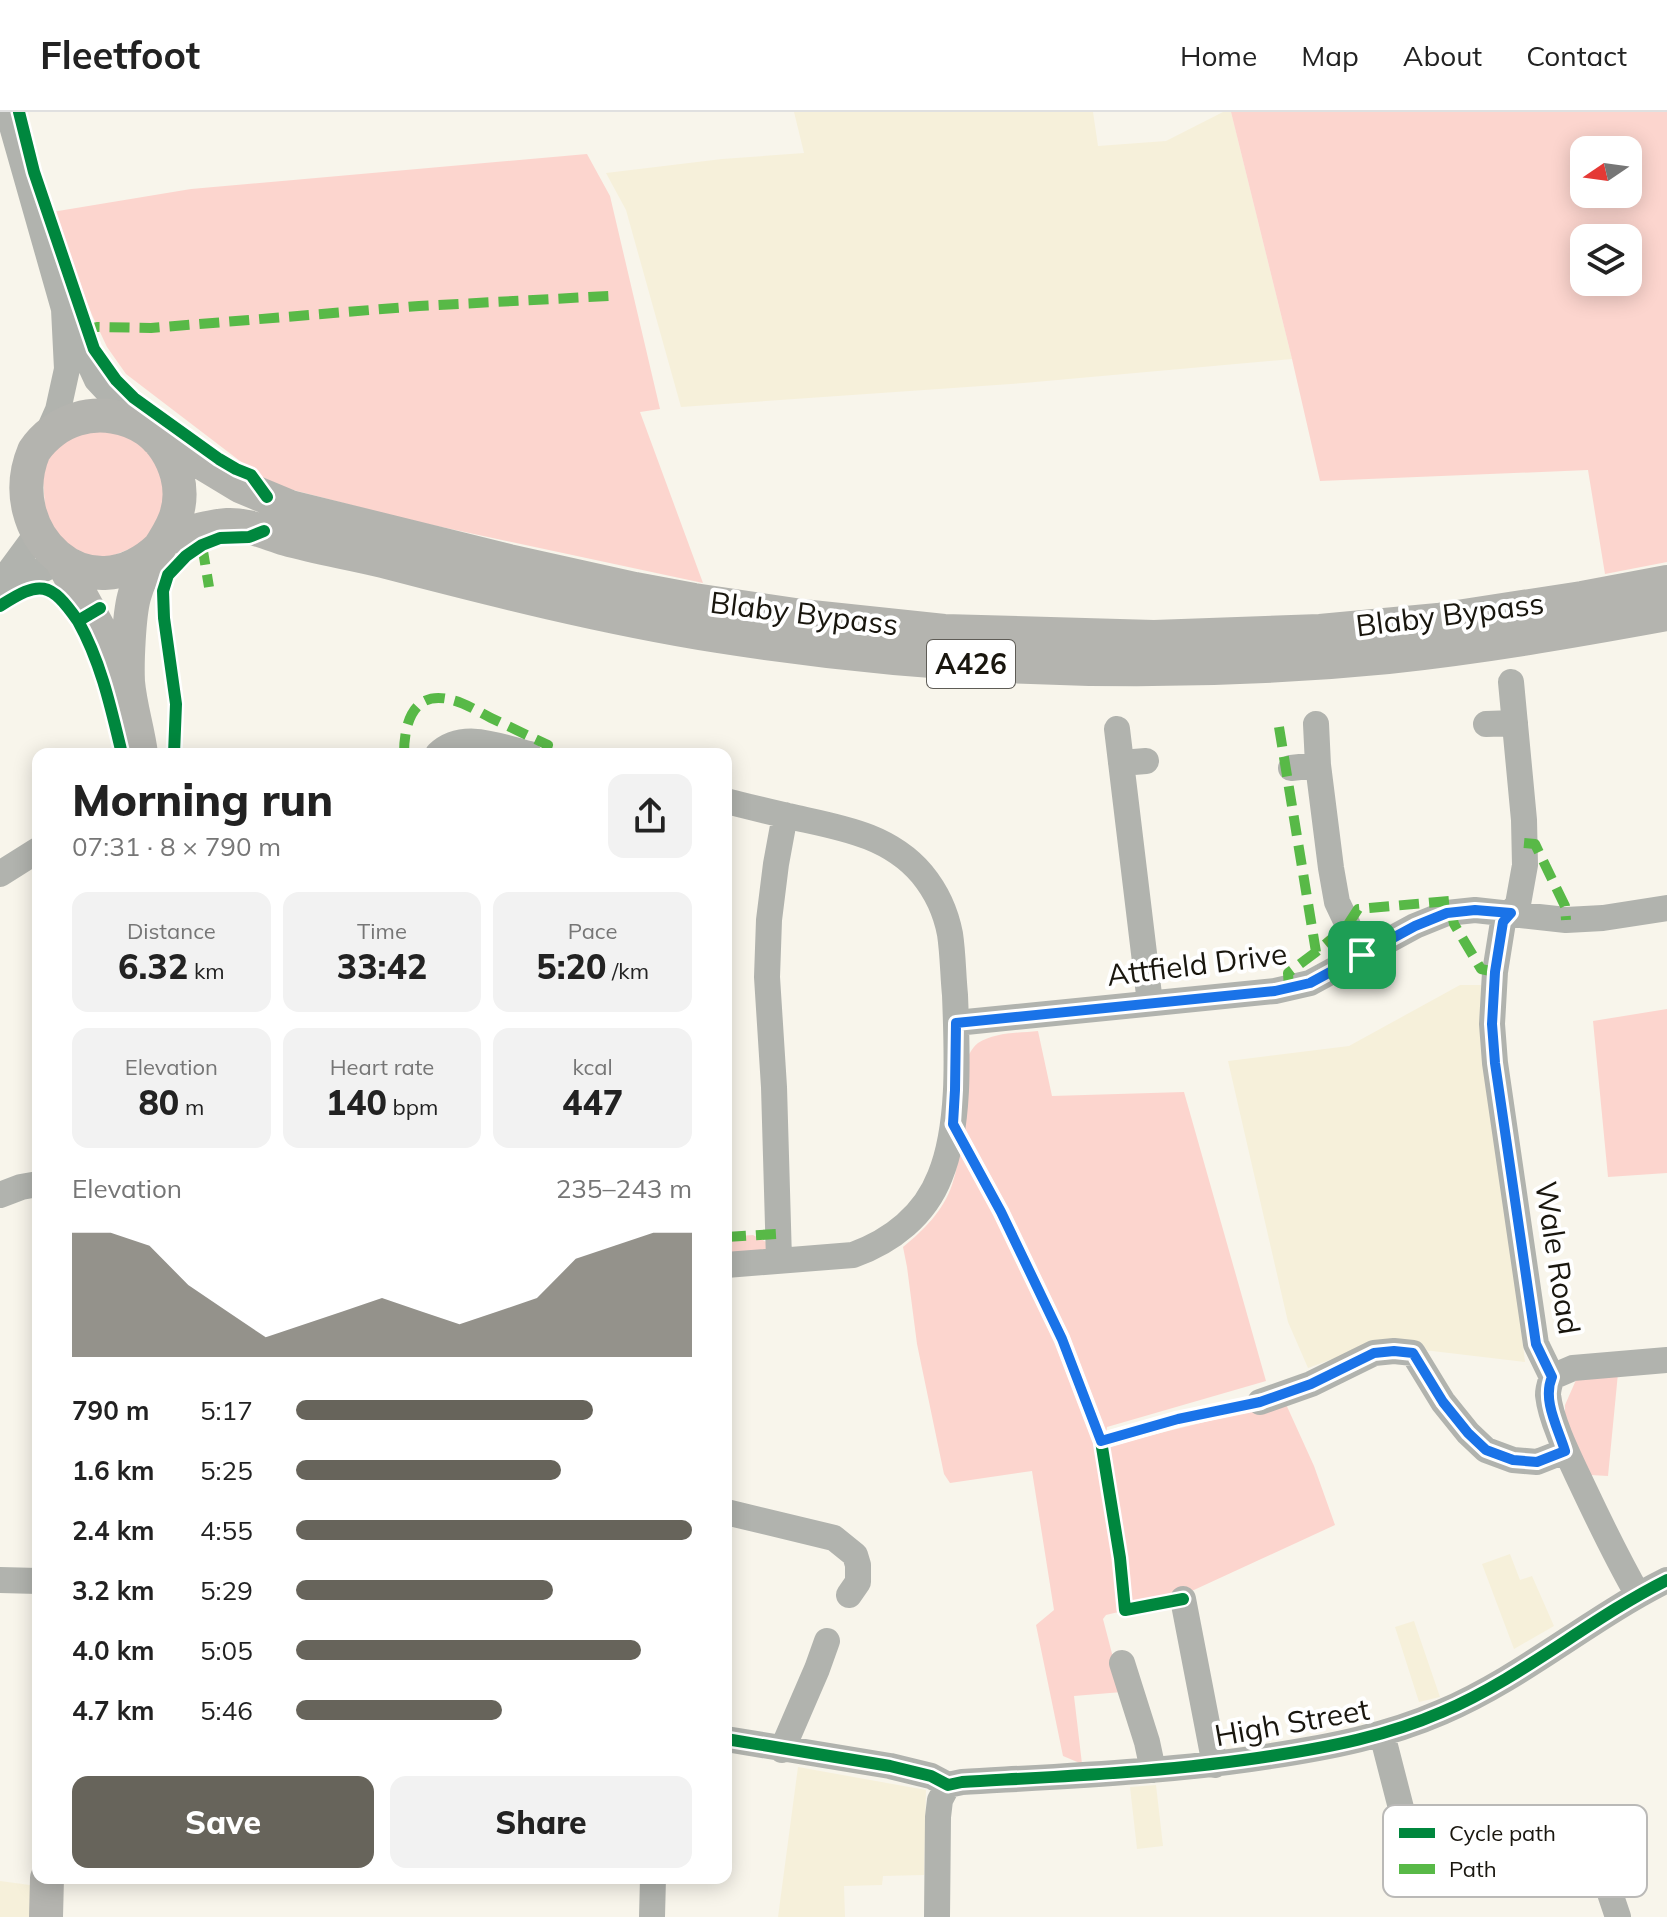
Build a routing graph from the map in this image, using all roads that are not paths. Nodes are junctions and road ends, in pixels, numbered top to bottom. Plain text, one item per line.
1 (8, 112) edge
2 (64, 309) junction
3 (149, 433) junction
4 (42, 441) junction
5 (0, 469) edge
6 (164, 542) junction
7 (38, 545) junction
8 (1667, 582) edge
9 (0, 586) edge
10 (1667, 614) edge
11 (128, 682) junction
12 (1511, 682) dead end
13 (1515, 723) junction
14 (1316, 724) dead end
15 (1486, 724) dead end
16 (1117, 729) dead end
17 (140, 748) edge
18 (446, 748) edge
19 (504, 748) edge
20 (1318, 765) junction
21 (1291, 768) dead end
22 (732, 802) edge
23 (785, 815) junction
24 (32, 854) edge
25 (0, 874) edge
26 (1667, 908) edge
27 (1511, 913) junction
28 (1362, 955) junction
29 (1150, 1003) junction
30 (956, 1023) junction
31 (32, 1185) edge
32 (0, 1195) edge
33 (779, 1260) junction
34 (732, 1264) edge
35 (1667, 1360) edge
36 (1552, 1377) junction
37 (1260, 1402) dead end
38 (1565, 1451) junction
39 (732, 1513) edge
40 (0, 1580) edge
41 (1667, 1580) edge
42 (32, 1581) edge
43 (849, 1595) dead end
44 (1638, 1595) junction
45 (1183, 1599) dead end
46 (827, 1641) dead end
47 (1122, 1663) dead end
48 (1382, 1734) junction
49 (732, 1740) edge
50 (782, 1750) junction
51 (1215, 1765) junction
52 (1153, 1770) junction
53 (948, 1785) junction
54 (1400, 1805) edge
55 (47, 1884) edge
56 (653, 1884) edge
57 (1611, 1897) edge
58 (46, 1917) edge
59 (652, 1917) edge
60 (937, 1917) edge
61 (1618, 1917) edge

1 - 2 street
2 - 3 street
2 - 4 street
3 - 4 main road
3 - 6 main road
3 - 8 main road, Blaby Bypass / A426
4 - 5 main road
4 - 7 main road
6 - 7 main road
6 - 10 main road, Blaby Bypass / A426
6 - 11 main road
7 - 9 street
7 - 11 main road
11 - 17 main road
12 - 13 street, Wale Road
13 - 15 street
13 - 27 street, Wale Road
14 - 20 street
16 - 29 street
18 - 19 street
20 - 21 street
20 - 28 street
22 - 23 street
23 - 30 street
23 - 33 street
24 - 25 street
26 - 27 street, Attfield Drive
27 - 28 street, Attfield Drive
27 - 36 street, Wale Road
28 - 29 street, Attfield Drive
29 - 30 street, Attfield Drive
30 - 33 street
31 - 32 street
33 - 34 street
35 - 36 street
36 - 38 street, Wale Road
37 - 38 street
38 - 44 street, Wale Road
39 - 43 street
40 - 42 street
41 - 44 street, High Street
44 - 48 street, High Street
45 - 51 street
46 - 50 street
47 - 52 street
48 - 51 street, High Street
48 - 54 street
49 - 50 street, High Street
50 - 53 street, High Street
51 - 52 street, High Street
52 - 53 street, High Street
53 - 60 street
55 - 58 main road
56 - 59 street
57 - 61 street

